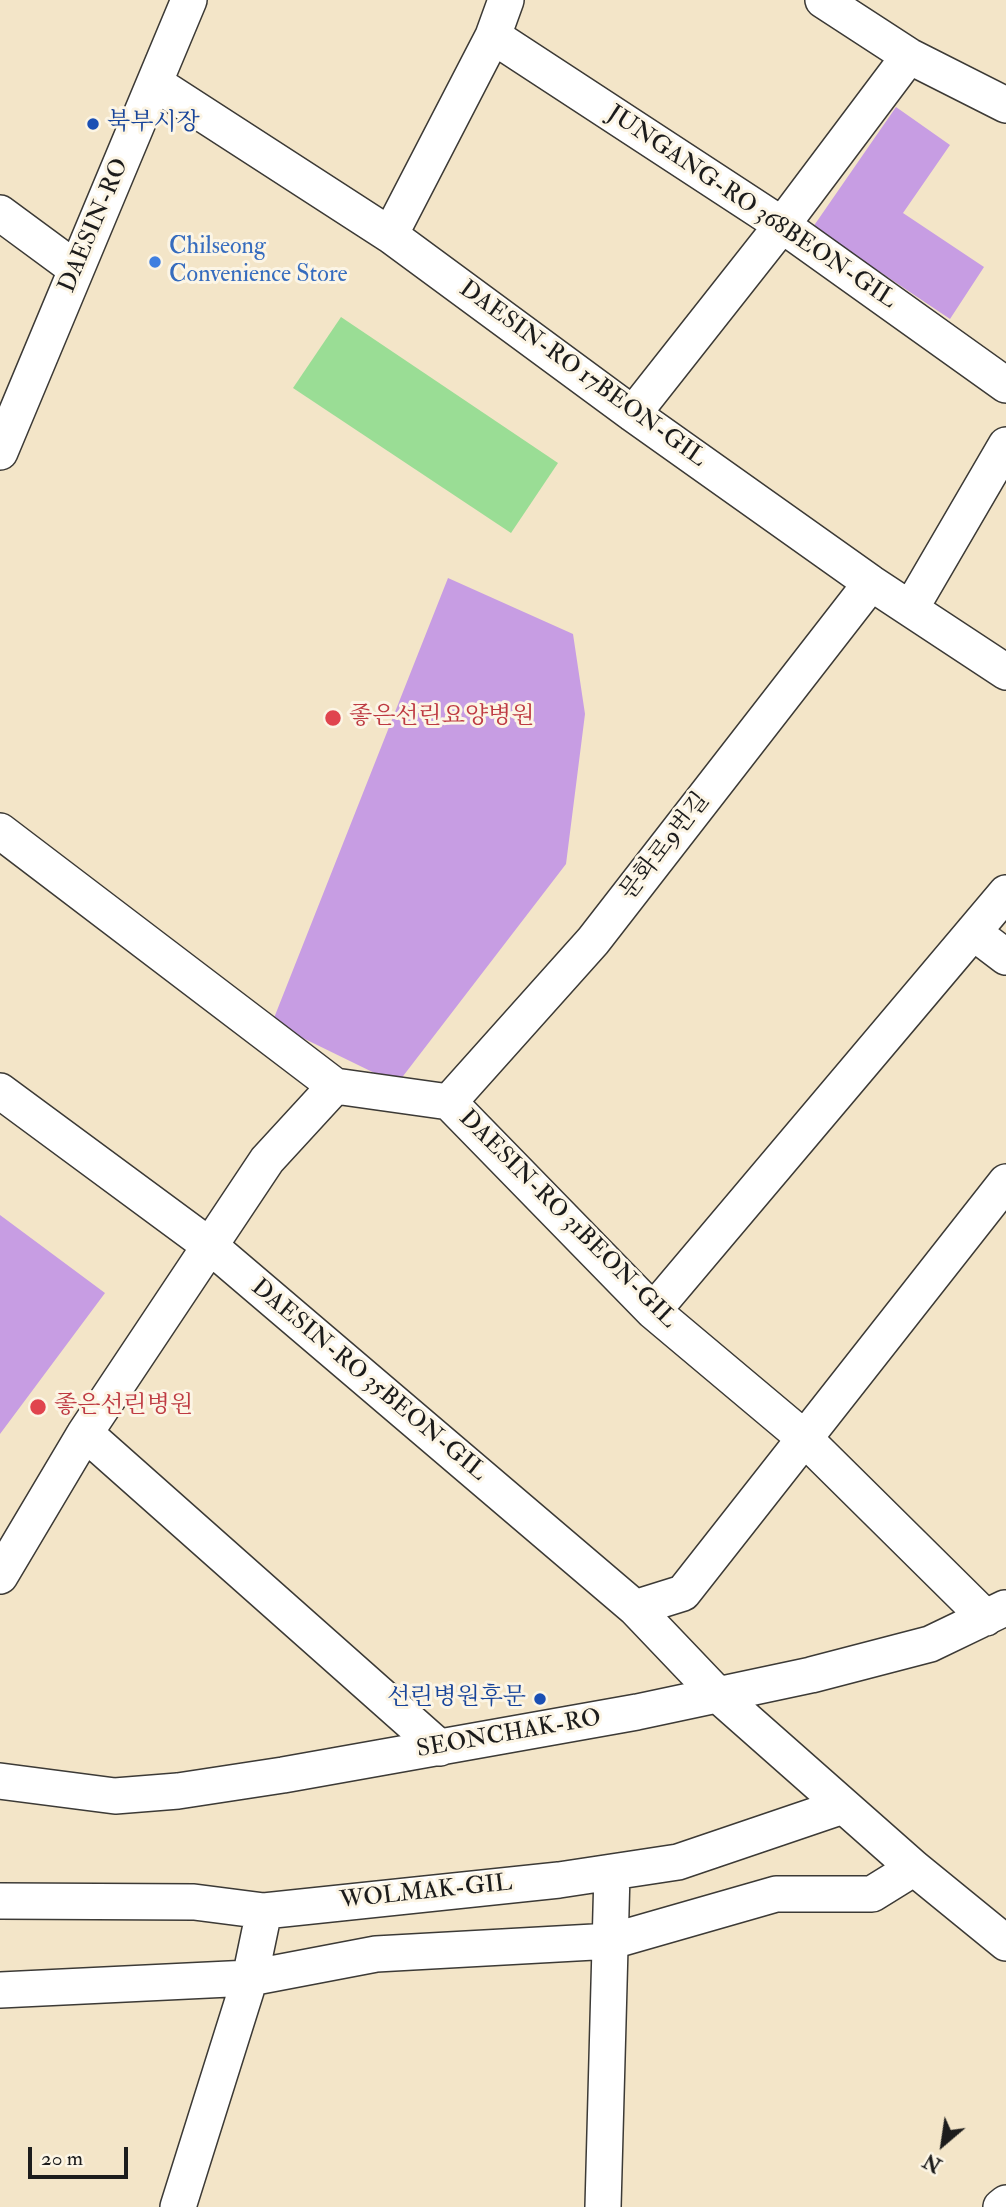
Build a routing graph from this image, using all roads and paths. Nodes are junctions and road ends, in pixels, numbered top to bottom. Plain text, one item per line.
1 (189, 0) edge
2 (506, 0) edge
3 (823, 0) edge
4 (493, 36) junction
5 (909, 56) junction
6 (155, 83) junction
7 (1005, 94) edge
8 (0, 213) edge
9 (782, 225) junction
10 (390, 235) junction
11 (76, 270) junction
12 (1006, 385) edge
13 (633, 414) junction
14 (1006, 445) edge
15 (0, 452) edge
16 (871, 583) junction
17 (911, 608) junction
18 (1006, 672) edge
19 (0, 831) edge
20 (1006, 893) edge
21 (974, 932) junction
22 (1006, 957) edge
23 (335, 1086) junction
24 (0, 1091) edge
25 (449, 1102) junction
26 (1006, 1182) edge
27 (210, 1246) junction
28 (653, 1311) junction
29 (85, 1433) junction
30 (803, 1437) junction
31 (0, 1576) edge
32 (635, 1608) junction
33 (996, 1612) edge
34 (717, 1694) junction
35 (440, 1748) junction
36 (0, 1781) edge
37 (843, 1806) junction
38 (914, 1868) junction
39 (612, 1873) junction
40 (0, 1901) edge
41 (264, 1911) junction
42 (612, 1941) junction
43 (1006, 1942) edge
44 (250, 1978) junction
45 (0, 1990) edge
46 (1006, 2203) edge
47 (178, 2207) edge
48 (603, 2207) edge
49 (1001, 2207) edge

1 - 6 street, DAESIN-RO
2 - 4 street
3 - 5 street
4 - 9 street, JUNGANG-RO 368BEON-GIL
4 - 10 street
5 - 7 street
5 - 9 street
6 - 10 street, DAESIN-RO 17BEON-GIL
6 - 11 street, DAESIN-RO
8 - 11 street
9 - 12 street, JUNGANG-RO 368BEON-GIL
9 - 13 street
10 - 13 street, DAESIN-RO 17BEON-GIL
11 - 15 street, DAESIN-RO
13 - 16 street, DAESIN-RO 17BEON-GIL
14 - 17 street
16 - 17 street, DAESIN-RO 17BEON-GIL
16 - 25 street, 문화로9번길
17 - 18 street, DAESIN-RO 17BEON-GIL
19 - 23 street, DAESIN-RO 31BEON-GIL
20 - 21 street
21 - 22 street
21 - 28 street
23 - 25 street, DAESIN-RO 31BEON-GIL
23 - 27 street
24 - 27 street, DAESIN-RO 35BEON-GIL
25 - 28 street, DAESIN-RO 31BEON-GIL
26 - 30 street
27 - 29 street
27 - 32 street, DAESIN-RO 35BEON-GIL
28 - 30 street, DAESIN-RO 31BEON-GIL
29 - 31 street
29 - 35 street
30 - 32 street
30 - 33 street, DAESIN-RO 31BEON-GIL
32 - 34 street, DAESIN-RO 35BEON-GIL
33 - 34 street, SEONCHAK-RO
34 - 35 street, SEONCHAK-RO
34 - 37 street, DAESIN-RO 35BEON-GIL
35 - 36 street, SEONCHAK-RO
37 - 38 street, DAESIN-RO 35BEON-GIL
37 - 39 street, WOLMAK-GIL
38 - 42 street
38 - 43 street, DAESIN-RO 35BEON-GIL
39 - 41 street, WOLMAK-GIL
39 - 42 street
40 - 41 street, WOLMAK-GIL
41 - 44 street
42 - 44 street
42 - 48 street
44 - 45 street
44 - 47 street
46 - 49 street

